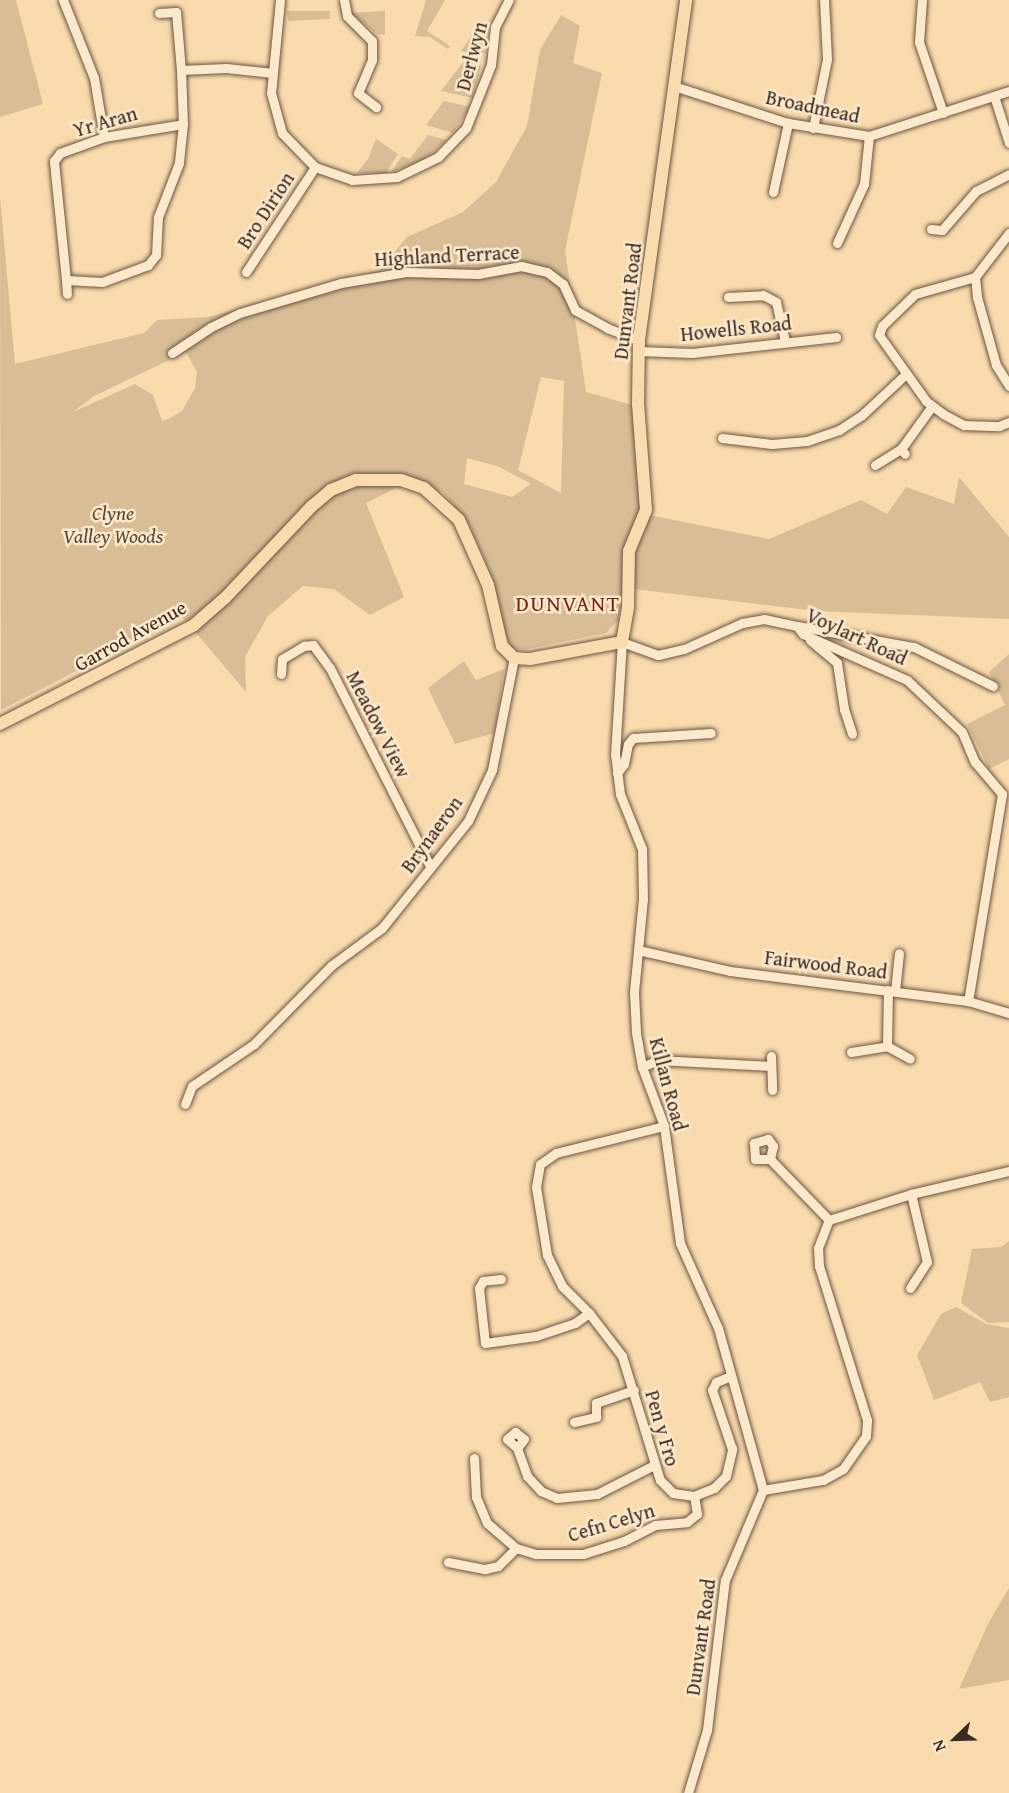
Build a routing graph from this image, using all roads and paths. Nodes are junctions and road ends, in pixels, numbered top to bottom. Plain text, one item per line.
1 (63, 0) edge
2 (280, 0) edge
3 (509, 0) edge
4 (686, 0) edge
5 (824, 0) edge
6 (922, 0) edge
7 (341, 3) edge
8 (176, 12) junction
9 (187, 12) dead end
10 (159, 13) dead end
11 (181, 70) junction
12 (273, 73) junction
13 (677, 87) junction
14 (1009, 91) edge
15 (994, 96) junction
16 (376, 107) dead end
17 (943, 113) junction
18 (788, 123) junction
19 (183, 124) junction
20 (813, 128) junction
21 (869, 136) junction
22 (104, 137) junction
23 (1009, 143) edge
24 (315, 167) junction
25 (1009, 174) edge
26 (773, 192) dead end
27 (931, 229) dead end
28 (1009, 233) edge
29 (837, 243) dead end
30 (246, 272) dead end
31 (975, 278) junction
32 (66, 280) junction
33 (67, 294) dead end
34 (734, 301) dead end
35 (836, 337) dead end
36 (785, 340) junction
37 (639, 345) junction
38 (172, 353) dead end
39 (906, 374) junction
40 (1009, 386) edge
41 (932, 406) junction
42 (1009, 422) edge
43 (722, 438) dead end
44 (875, 465) dead end
45 (800, 630) junction
46 (622, 642) junction
47 (514, 658) junction
48 (281, 674) dead end
49 (993, 686) dead end
50 (0, 724) edge
51 (711, 733) dead end
52 (852, 734) dead end
53 (617, 773) junction
54 (430, 866) junction
55 (638, 950) junction
56 (898, 953) dead end
57 (892, 991) junction
58 (968, 1001) junction
59 (1009, 1013) edge
60 (887, 1046) junction
61 (851, 1052) dead end
62 (771, 1056) dead end
63 (910, 1059) dead end
64 (771, 1066) junction
65 (642, 1067) junction
66 (772, 1090) dead end
67 (185, 1104) dead end
68 (664, 1125) junction
69 (770, 1159) dead end
70 (1009, 1171) edge
71 (911, 1194) junction
72 (829, 1220) junction
73 (501, 1279) dead end
74 (910, 1288) dead end
75 (589, 1313) junction
76 (731, 1376) junction
77 (634, 1390) junction
78 (574, 1422) dead end
79 (517, 1448) dead end
80 (474, 1458) dead end
81 (654, 1465) junction
82 (763, 1490) junction
83 (694, 1496) junction
84 (516, 1548) junction
85 (448, 1562) dead end
86 (688, 1793) edge

1 - 22 street
2 - 12 street, Derlwyn
3 - 24 street, Derlwyn
4 - 13 main road, Dunvant Road
5 - 20 street
6 - 17 street
7 - 16 street
8 - 9 street
8 - 10 street
8 - 11 street
11 - 12 street
11 - 19 street
12 - 24 street, Derlwyn
13 - 18 street, Broadmead
13 - 37 main road, Dunvant Road
14 - 15 street, Broadmead
15 - 17 street, Broadmead
15 - 23 street
17 - 21 street, Broadmead
18 - 20 street, Broadmead
18 - 26 street
19 - 22 street, Yr Aran
19 - 32 street
20 - 21 street, Broadmead
21 - 29 street
22 - 32 street, Yr Aran
24 - 30 street, Bro Dirion
25 - 27 street
28 - 31 street
31 - 39 street
31 - 40 street
32 - 33 street, Yr Aran
34 - 36 street
35 - 36 street, Howells Road
36 - 37 street, Howells Road
37 - 38 street, Highland Terrace
37 - 46 main road, Dunvant Road
39 - 41 street
39 - 43 street
41 - 42 street
41 - 44 street
45 - 46 street, Voylart Road
45 - 49 street
45 - 52 street
45 - 58 street, Voylart Road
46 - 47 main road
46 - 53 street, Killan Road
47 - 50 main road, Garrod Avenue
47 - 54 street, Brynaeron
48 - 54 street, Meadow View
51 - 53 street
53 - 55 street, Killan Road
54 - 67 street, Brynaeron
55 - 57 street, Fairwood Road
55 - 65 street, Killan Road
56 - 57 street
57 - 58 street, Fairwood Road
57 - 60 street
58 - 59 street, Fairwood Road
60 - 61 street
60 - 63 street
62 - 64 street
64 - 65 street
64 - 66 street
65 - 68 street, Killan Road
68 - 75 street, Pen y Fro
68 - 76 street, Killan Road
69 - 72 street
70 - 71 street
71 - 72 street
71 - 74 street
72 - 82 street
73 - 75 street
75 - 77 street, Pen y Fro
76 - 82 street, Killan Road
76 - 83 street
77 - 78 street
77 - 81 street, Pen y Fro
79 - 81 street
80 - 84 street, Cefn Celyn
81 - 83 street, Pen y Fro
82 - 86 street, Dunvant Road
83 - 84 street, Cefn Celyn
84 - 85 street

